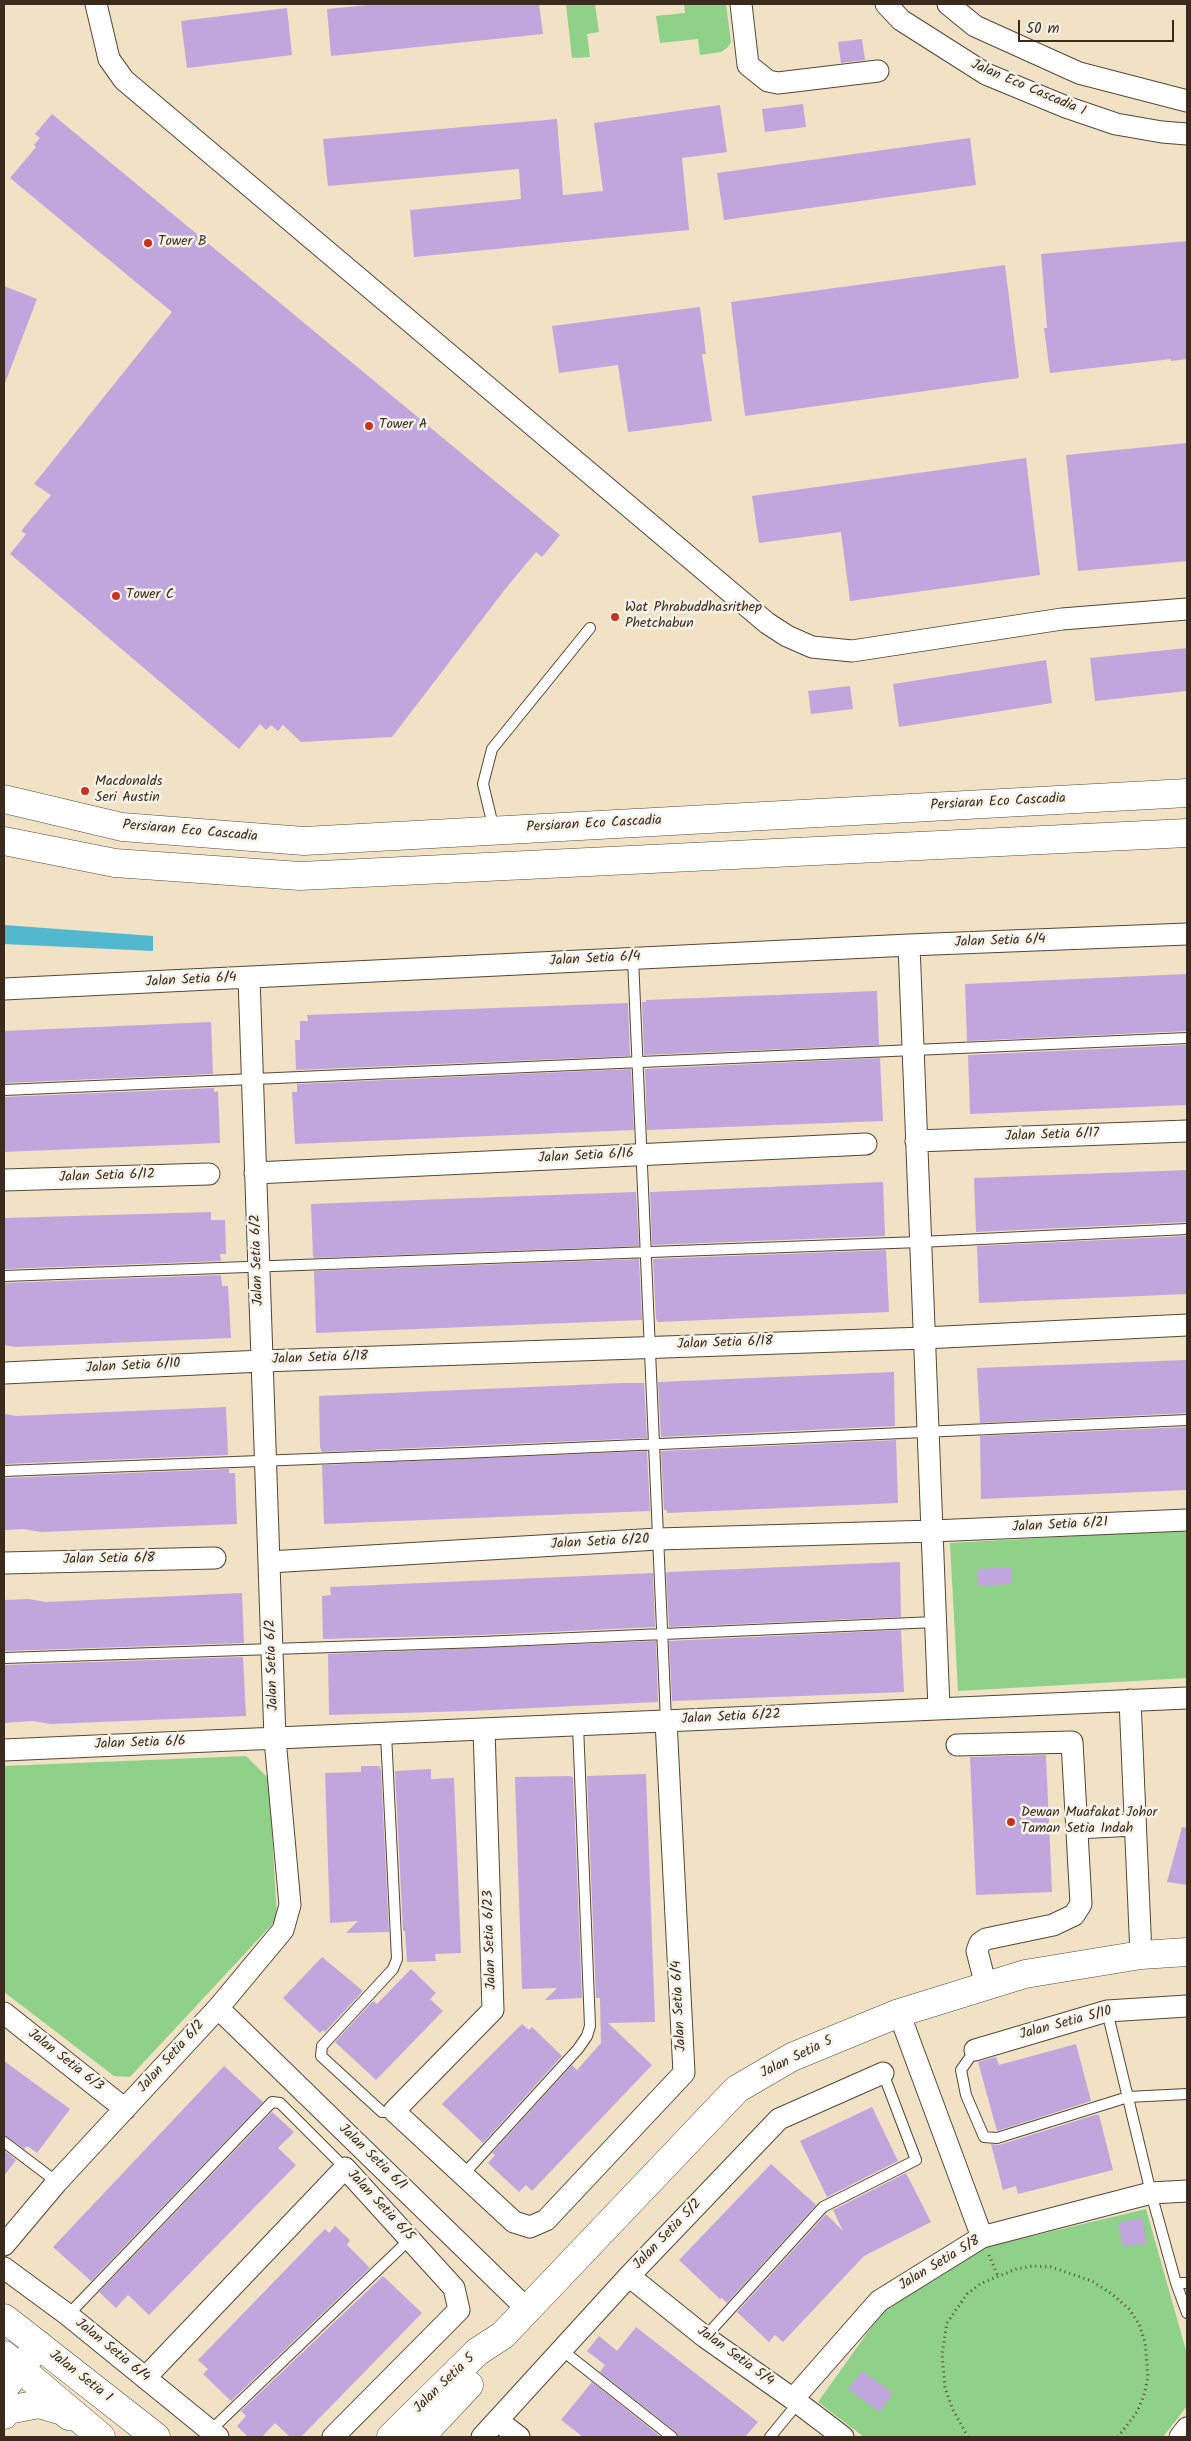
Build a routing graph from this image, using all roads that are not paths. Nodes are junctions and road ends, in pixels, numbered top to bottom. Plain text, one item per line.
1 (96, 4) edge
2 (740, 4) edge
3 (886, 4) edge
4 (948, 4) edge
5 (878, 71) dead end
6 (1187, 101) edge
7 (1187, 134) edge
8 (1187, 610) edge
9 (590, 628) dead end
10 (1187, 793) edge
11 (4, 800) edge
12 (494, 831) junction
13 (1187, 833) edge
14 (4, 841) edge
15 (1187, 934) edge
16 (909, 945) junction
17 (633, 958) junction
18 (249, 978) junction
19 (4, 989) edge
20 (1187, 1038) edge
21 (913, 1050) junction
22 (638, 1062) junction
23 (252, 1079) junction
24 (4, 1090) edge
25 (1187, 1131) edge
26 (916, 1141) junction
27 (866, 1144) dead end
28 (642, 1154) junction
29 (255, 1173) junction
30 (209, 1174) dead end
31 (4, 1180) edge
32 (1187, 1229) edge
33 (920, 1242) junction
34 (646, 1252) junction
35 (259, 1266) junction
36 (4, 1276) edge
37 (1187, 1325) edge
38 (924, 1338) junction
39 (650, 1347) junction
40 (262, 1361) junction
41 (4, 1373) edge
42 (1187, 1420) edge
43 (928, 1433) junction
44 (654, 1444) junction
45 (266, 1461) junction
46 (4, 1471) edge
47 (1187, 1520) edge
48 (932, 1531) junction
49 (658, 1540) junction
50 (215, 1558) dead end
51 (269, 1562) junction
52 (4, 1563) edge
53 (935, 1622) junction
54 (662, 1634) junction
55 (272, 1649) junction
56 (4, 1658) edge
57 (1187, 1698) edge
58 (1130, 1700) junction
59 (938, 1709) junction
60 (666, 1721) junction
61 (578, 1725) junction
62 (484, 1729) junction
63 (386, 1734) junction
64 (275, 1739) junction
65 (957, 1745) dead end
66 (4, 1750) edge
67 (1134, 1825) junction
68 (1077, 1828) junction
69 (1187, 1952) edge
70 (1141, 1955) junction
71 (986, 1986) junction
72 (1187, 2006) edge
73 (218, 2008) junction
74 (1107, 2011) junction
75 (4, 2013) edge
76 (899, 2013) junction
77 (976, 2050) joint
78 (883, 2073) joint
79 (1187, 2094) edge
80 (1128, 2097) junction
81 (125, 2109) junction
82 (394, 2111) junction
83 (4, 2142) edge
84 (345, 2168) junction
85 (463, 2175) junction
86 (57, 2182) junction
87 (1187, 2190) edge
88 (1151, 2192) junction
89 (982, 2237) junction
90 (410, 2239) junction
91 (4, 2245) edge
92 (4, 2268) edge
93 (629, 2276) junction
94 (1182, 2283) edge
95 (527, 2309) junction
96 (1187, 2313) edge
97 (68, 2315) junction
98 (6, 2324) edge
99 (503, 2335) junction
100 (705, 2337) junction
101 (39, 2345) junction
102 (563, 2351) junction
103 (9, 2370) edge
104 (145, 2378) junction
105 (796, 2401) junction
106 (4, 2415) edge
107 (498, 2421) junction
108 (1187, 2428) edge
109 (214, 2434) edge
110 (95, 2437) edge
111 (101, 2437) edge
112 (156, 2437) edge
113 (333, 2437) edge
114 (391, 2437) edge
115 (420, 2437) edge
116 (482, 2437) edge
117 (519, 2437) edge
118 (672, 2437) edge
119 (770, 2437) edge
120 (843, 2437) edge
121 (1180, 2437) edge

1 - 8 street
2 - 5 street
3 - 7 street, Jalan Eco Cascadia 1
4 - 6 street
9 - 12 lane
10 - 12 main road, Persiaran Eco Cascadia
11 - 12 main road, Persiaran Eco Cascadia
13 - 14 main road
15 - 16 street, Jalan Setia 6/4
16 - 17 street, Jalan Setia 6/4
16 - 21 street
17 - 18 street, Jalan Setia 6/4
17 - 22 lane
18 - 19 street, Jalan Setia 6/4
18 - 23 street, Jalan Setia 6/2
20 - 21 lane
21 - 22 lane
21 - 26 street
22 - 23 lane
22 - 28 lane
23 - 24 lane
23 - 29 street, Jalan Setia 6/2
25 - 26 street, Jalan Setia 6/17
26 - 33 street
27 - 28 street, Jalan Setia 6/16
28 - 29 street, Jalan Setia 6/16
28 - 34 lane
29 - 35 street, Jalan Setia 6/2
30 - 31 street, Jalan Setia 6/12
32 - 33 lane
33 - 34 lane
33 - 38 street
34 - 35 lane
34 - 39 lane
35 - 36 lane
35 - 40 street, Jalan Setia 6/2
37 - 38 street, Jalan Setia 6/18
38 - 39 street, Jalan Setia 6/18
38 - 43 street
39 - 40 street, Jalan Setia 6/18
39 - 44 lane
40 - 41 street, Jalan Setia 6/10
40 - 45 street, Jalan Setia 6/2
42 - 43 lane
43 - 44 lane
43 - 48 street
44 - 45 lane
44 - 49 lane
45 - 46 lane
45 - 51 street, Jalan Setia 6/2
47 - 48 street, Jalan Setia 6/21
48 - 49 street, Jalan Setia 6/20
48 - 53 street
49 - 51 street, Jalan Setia 6/20
49 - 54 lane
50 - 52 street, Jalan Setia 6/8
51 - 55 street, Jalan Setia 6/2
53 - 54 lane
53 - 59 street
54 - 55 lane
54 - 60 lane
55 - 56 lane
55 - 64 street, Jalan Setia 6/2
57 - 58 street, Jalan Setia 6/22
58 - 59 street, Jalan Setia 6/22
58 - 67 street
59 - 60 street, Jalan Setia 6/22
60 - 61 street, Jalan Setia 6/22
60 - 85 street, Jalan Setia 6/4
61 - 62 street, Jalan Setia 6/22
61 - 85 lane
62 - 63 street, Jalan Setia 6/22
62 - 82 street, Jalan Setia 6/23
63 - 64 street, Jalan Setia 6/22
63 - 82 lane
64 - 66 street, Jalan Setia 6/6
64 - 73 street, Jalan Setia 6/2
65 - 68 street
67 - 68 street
67 - 70 street
68 - 71 street
69 - 70 main road, Jalan Setia 5
70 - 71 main road, Jalan Setia 5
71 - 76 main road, Jalan Setia 5
72 - 74 street, Jalan Setia 5/10
73 - 81 street, Jalan Setia 6/2
73 - 95 street, Jalan Setia 6/1
74 - 77 street, Jalan Setia 5/10
74 - 80 lane
75 - 81 street, Jalan Setia 6/3
76 - 89 street
76 - 95 main road, Jalan Setia 5
77 - 80 lane
78 - 93 street, Jalan Setia 5/2
78 - 100 lane
79 - 80 lane
80 - 88 lane
81 - 86 street, Jalan Setia 6/2
82 - 85 street
83 - 86 lane
84 - 90 street, Jalan Setia 6/5
84 - 97 lane
84 - 104 street, Jalan Setia 6/5
86 - 91 street, Jalan Setia 6/2
87 - 88 street, Jalan Setia 5/8
88 - 89 street, Jalan Setia 5/8
88 - 94 lane
89 - 105 street, Jalan Setia 5/8
90 - 109 lane
90 - 113 street, Jalan Setia 6/5
92 - 97 street, Jalan Setia 6/4
93 - 100 street, Jalan Setia 5/4
93 - 102 street, Jalan Setia 5/2
94 - 96 lane
95 - 99 main road, Jalan Setia 5
97 - 104 street, Jalan Setia 6/4
98 - 101 main road, Jalan Setia 1
99 - 114 main road, Jalan Setia 5
99 - 115 main road, Jalan Setia 5
100 - 105 street, Jalan Setia 5/4
101 - 103 main road
101 - 112 main road, Jalan Setia 1
102 - 107 street, Jalan Setia 5/2
102 - 118 lane
103 - 111 main road
104 - 109 street, Jalan Setia 6/4
105 - 119 lane
105 - 120 street, Jalan Setia 5/4
106 - 110 main road
107 - 116 street, Jalan Setia 5/2
107 - 117 street
108 - 121 street

